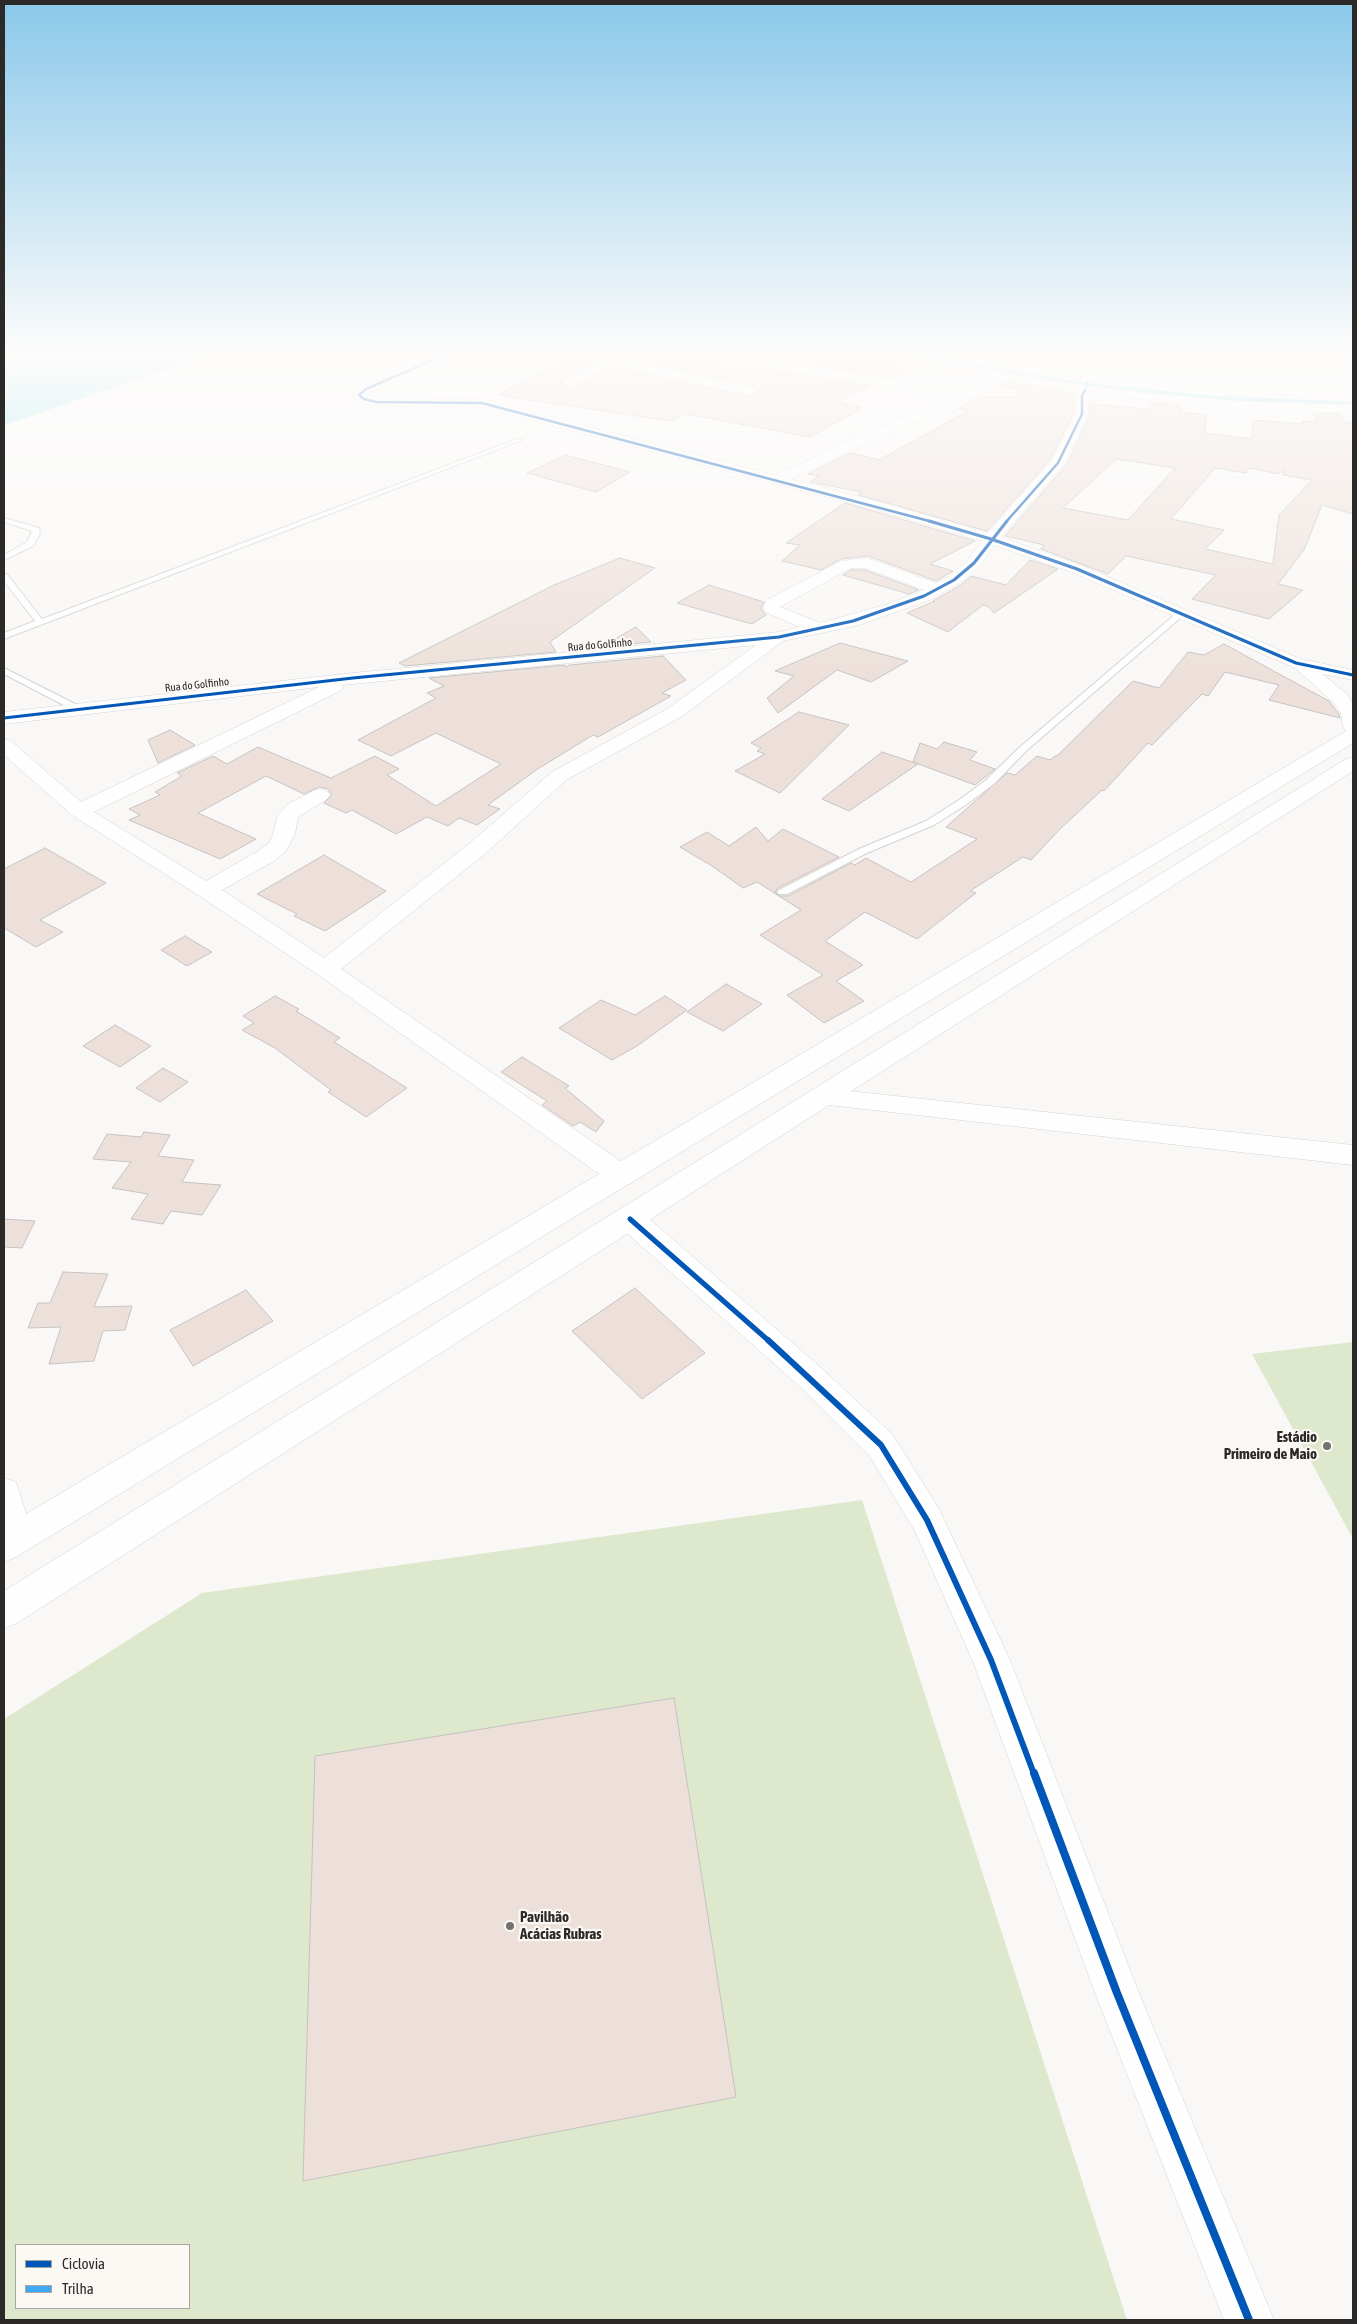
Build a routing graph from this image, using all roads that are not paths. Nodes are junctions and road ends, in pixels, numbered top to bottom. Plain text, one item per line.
1 (454, 464) edge
2 (716, 464) edge
3 (809, 464) edge
4 (1057, 464) edge
5 (775, 480) junction
6 (4, 520) edge
7 (991, 540) junction
8 (4, 558) edge
9 (4, 576) edge
10 (937, 589) junction
11 (1182, 613) junction
12 (40, 621) junction
13 (820, 629) junction
14 (4, 636) edge
15 (778, 637) junction
16 (1296, 663) junction
17 (4, 672) edge
18 (1353, 675) edge
19 (353, 678) junction
20 (76, 708) junction
21 (4, 718) edge
22 (1353, 738) edge
23 (4, 746) edge
24 (320, 795) dead end
25 (79, 811) junction
26 (206, 890) junction
27 (783, 892) dead end
28 (324, 969) junction
29 (821, 1097) junction
30 (1353, 1155) edge
31 (622, 1176) junction
32 (630, 1219) junction
33 (4, 1493) edge
34 (10, 1542) edge
35 (4, 1611) edge
36 (1249, 2320) edge

1 - 12 lane
2 - 5 street
3 - 5 street
4 - 7 street, Rua do Golfinho
5 - 7 street
6 - 8 lane
7 - 10 street, Rua do Golfinho
7 - 11 street
9 - 12 lane
10 - 13 street, Rua do Golfinho
10 - 13 street
11 - 16 street
11 - 27 lane
12 - 14 lane
13 - 15 street, Rua do Golfinho
15 - 19 street, Rua do Golfinho
15 - 28 street
16 - 18 street
16 - 22 street
17 - 20 lane
19 - 20 street, Rua do Golfinho
19 - 25 street
20 - 21 street, Rua do Golfinho
22 - 29 street
22 - 31 street
23 - 25 street
24 - 26 street
25 - 26 street
26 - 28 street
28 - 31 street
29 - 30 street
29 - 32 street
31 - 34 street
32 - 35 street
32 - 36 street
33 - 34 street

